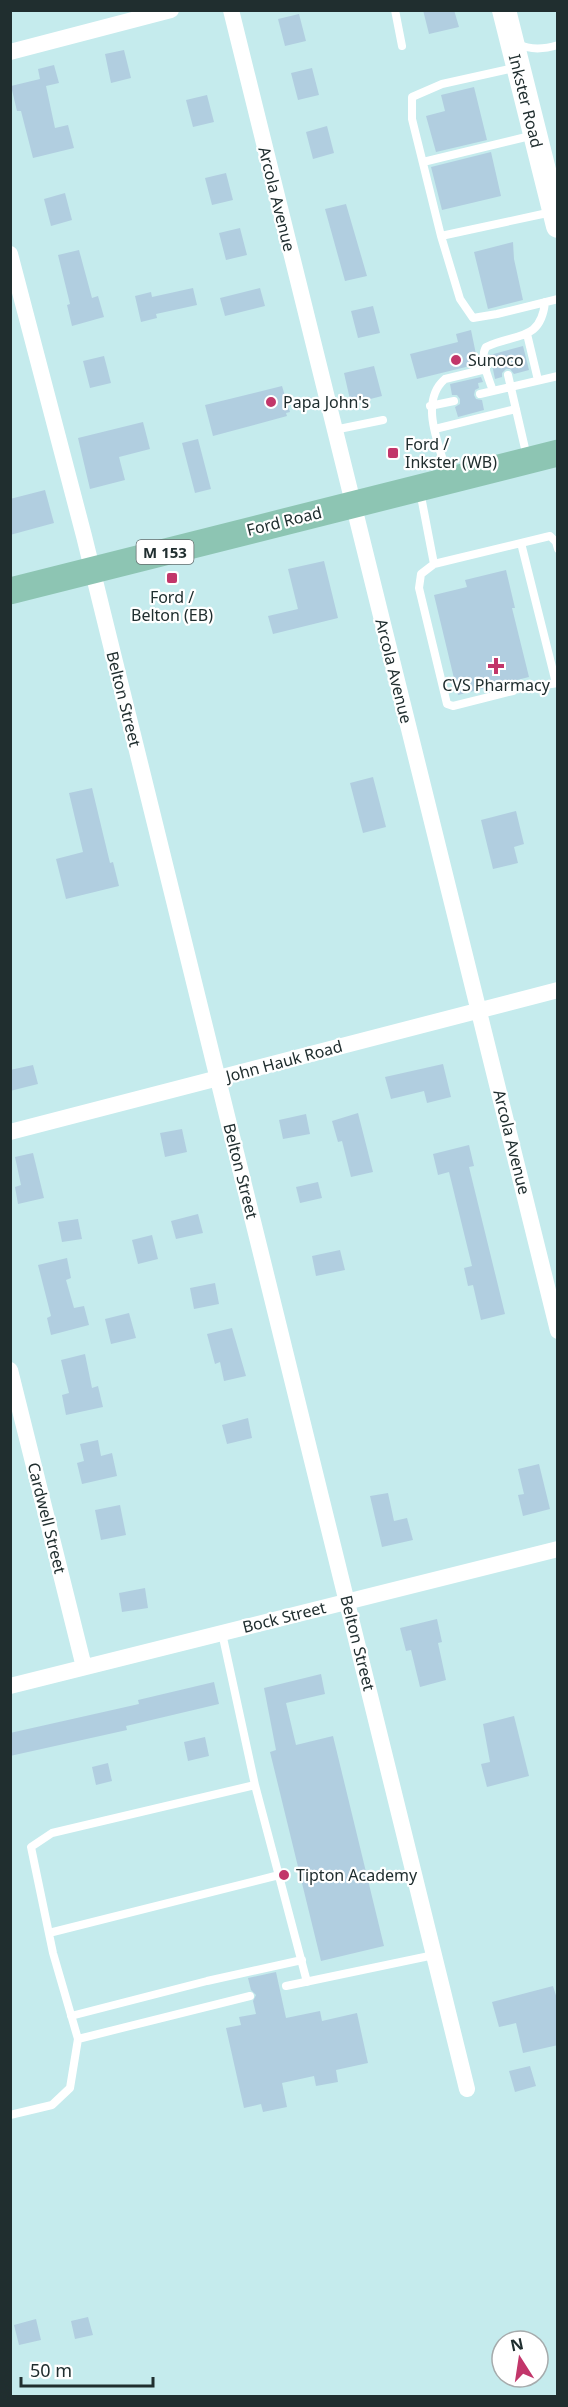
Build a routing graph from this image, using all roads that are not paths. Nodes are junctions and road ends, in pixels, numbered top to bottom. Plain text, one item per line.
1 (171, 10) edge
2 (231, 10) edge
3 (394, 10) edge
4 (504, 10) edge
5 (512, 42) junction
6 (558, 45) edge
7 (402, 46) dead end
8 (10, 52) edge
9 (518, 67) junction
10 (535, 135) junction
11 (423, 164) junction
12 (556, 219) edge
13 (441, 236) junction
14 (10, 254) edge
15 (558, 299) edge
16 (545, 302) junction
17 (527, 334) junction
18 (486, 369) junction
19 (508, 375) dead end
20 (558, 376) edge
21 (538, 380) junction
22 (511, 387) junction
23 (493, 391) junction
24 (480, 394) dead end
25 (454, 400) dead end
26 (430, 406) junction
27 (516, 409) junction
28 (383, 420) dead end
29 (435, 429) junction
30 (333, 431) junction
31 (558, 453) edge
32 (528, 461) junction
33 (449, 480) junction
34 (419, 488) junction
35 (351, 504) junction
36 (521, 543) junction
37 (558, 549) edge
38 (434, 564) junction
39 (92, 570) junction
40 (10, 591) edge
41 (557, 683) edge
42 (525, 688) dead end
43 (513, 691) dead end
44 (558, 990) edge
45 (480, 1010) junction
46 (218, 1078) junction
47 (10, 1132) edge
48 (558, 1331) edge
49 (10, 1370) edge
50 (558, 1549) edge
51 (348, 1601) junction
52 (222, 1633) junction
53 (84, 1667) junction
54 (10, 1686) edge
55 (255, 1785) junction
56 (279, 1875) junction
57 (49, 1933) junction
58 (434, 1955) junction
59 (302, 1960) junction
60 (307, 1982) junction
61 (286, 1986) dead end
62 (250, 1996) dead end
63 (71, 2016) junction
64 (78, 2039) junction
65 (467, 2089) dead end
66 (10, 2115) edge

1 - 8 street
2 - 30 street, Arcola Avenue
3 - 7 lane
4 - 5 main road, Inkster Road
5 - 6 lane
5 - 9 main road, Inkster Road
9 - 10 main road, Inkster Road
9 - 11 lane
10 - 11 lane
10 - 12 main road, Inkster Road
11 - 13 lane
12 - 13 lane
13 - 16 lane
14 - 39 street, Belton Street
15 - 16 lane
16 - 17 lane
17 - 18 lane
17 - 21 lane
18 - 23 lane
18 - 26 lane
19 - 22 lane
20 - 21 lane
21 - 22 lane
22 - 23 lane
22 - 27 lane
23 - 24 lane
25 - 26 lane
26 - 29 lane
27 - 29 lane
27 - 32 lane
28 - 30 lane
29 - 33 lane
30 - 35 street, Arcola Avenue
31 - 32 main road, Ford Road / M 153
32 - 33 main road, Ford Road / M 153
33 - 34 main road, Ford Road / M 153
34 - 35 main road, Ford Road / M 153
34 - 38 lane
35 - 39 main road, Ford Road / M 153
35 - 45 street, Arcola Avenue
36 - 37 lane
36 - 38 lane
36 - 41 lane
38 - 43 lane
39 - 40 main road, Ford Road / M 153
39 - 46 street, Belton Street
41 - 42 lane
44 - 45 street, John Hauk Road
45 - 46 street, John Hauk Road
45 - 48 street, Arcola Avenue
46 - 47 street, John Hauk Road
46 - 51 street, Belton Street
49 - 53 street, Cardwell Street
50 - 51 street, Bock Street
51 - 52 street, Bock Street
51 - 58 street, Belton Street
52 - 53 street, Bock Street
52 - 55 lane
53 - 54 street, Bock Street
55 - 56 lane
55 - 57 lane
56 - 57 lane
56 - 59 lane
57 - 63 lane
58 - 60 lane
58 - 65 street, Belton Street
59 - 60 lane
59 - 63 lane
60 - 61 lane
62 - 64 lane
63 - 64 lane
64 - 66 lane

